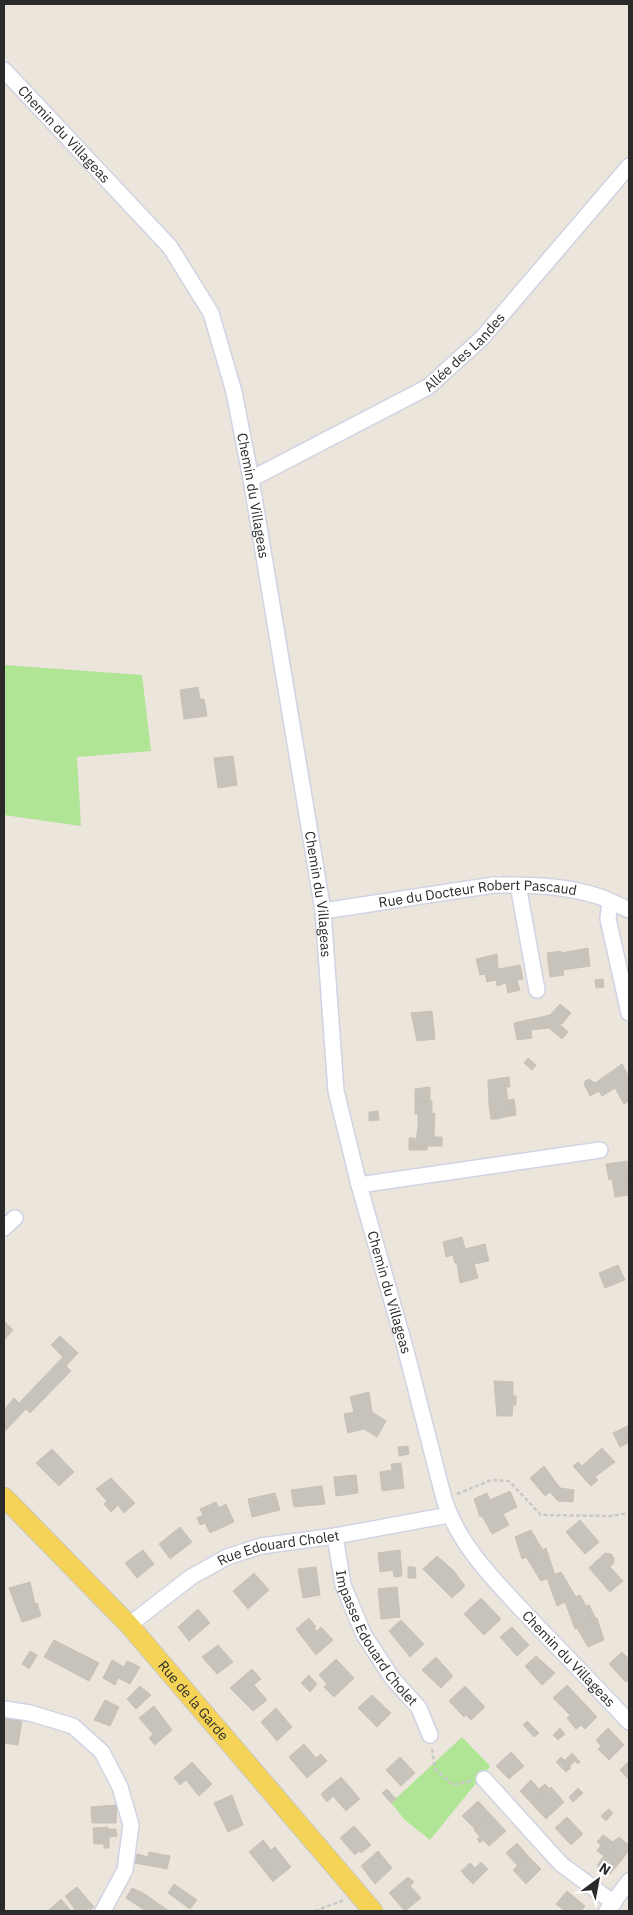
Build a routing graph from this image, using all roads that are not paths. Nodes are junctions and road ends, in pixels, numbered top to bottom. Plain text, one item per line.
1 (4, 70) edge
2 (629, 166) edge
3 (251, 478) junction
4 (518, 885) junction
5 (610, 902) junction
6 (629, 910) edge
7 (323, 911) junction
8 (537, 990) dead end
9 (629, 1012) edge
10 (600, 1150) dead end
11 (359, 1184) junction
12 (4, 1497) edge
13 (449, 1515) junction
14 (335, 1536) junction
15 (129, 1625) junction
16 (4, 1709) edge
17 (629, 1722) edge
18 (430, 1735) road end
19 (484, 1779) road end
20 (629, 1882) edge
21 (610, 1907) edge
22 (103, 1911) edge
23 (373, 1911) edge

1 - 3 street, Chemin du Villageas
2 - 3 street, Allée des Landes
3 - 7 street, Chemin du Villageas
4 - 5 street, Rue du Docteur Robert Pascaud
4 - 7 street, Rue du Docteur Robert Pascaud
4 - 8 street
5 - 6 street, Rue du Docteur Robert Pascaud
5 - 9 street
7 - 11 street, Chemin du Villageas
10 - 11 street
11 - 13 street, Chemin du Villageas
12 - 15 main road, Rue de la Garde
13 - 14 street, Rue Edouard Cholet
13 - 17 street, Chemin du Villageas
14 - 15 street, Rue Edouard Cholet
14 - 18 street, Impasse Edouard Cholet
15 - 23 main road, Rue de la Garde
16 - 22 street
19 - 21 street
20 - 21 street

